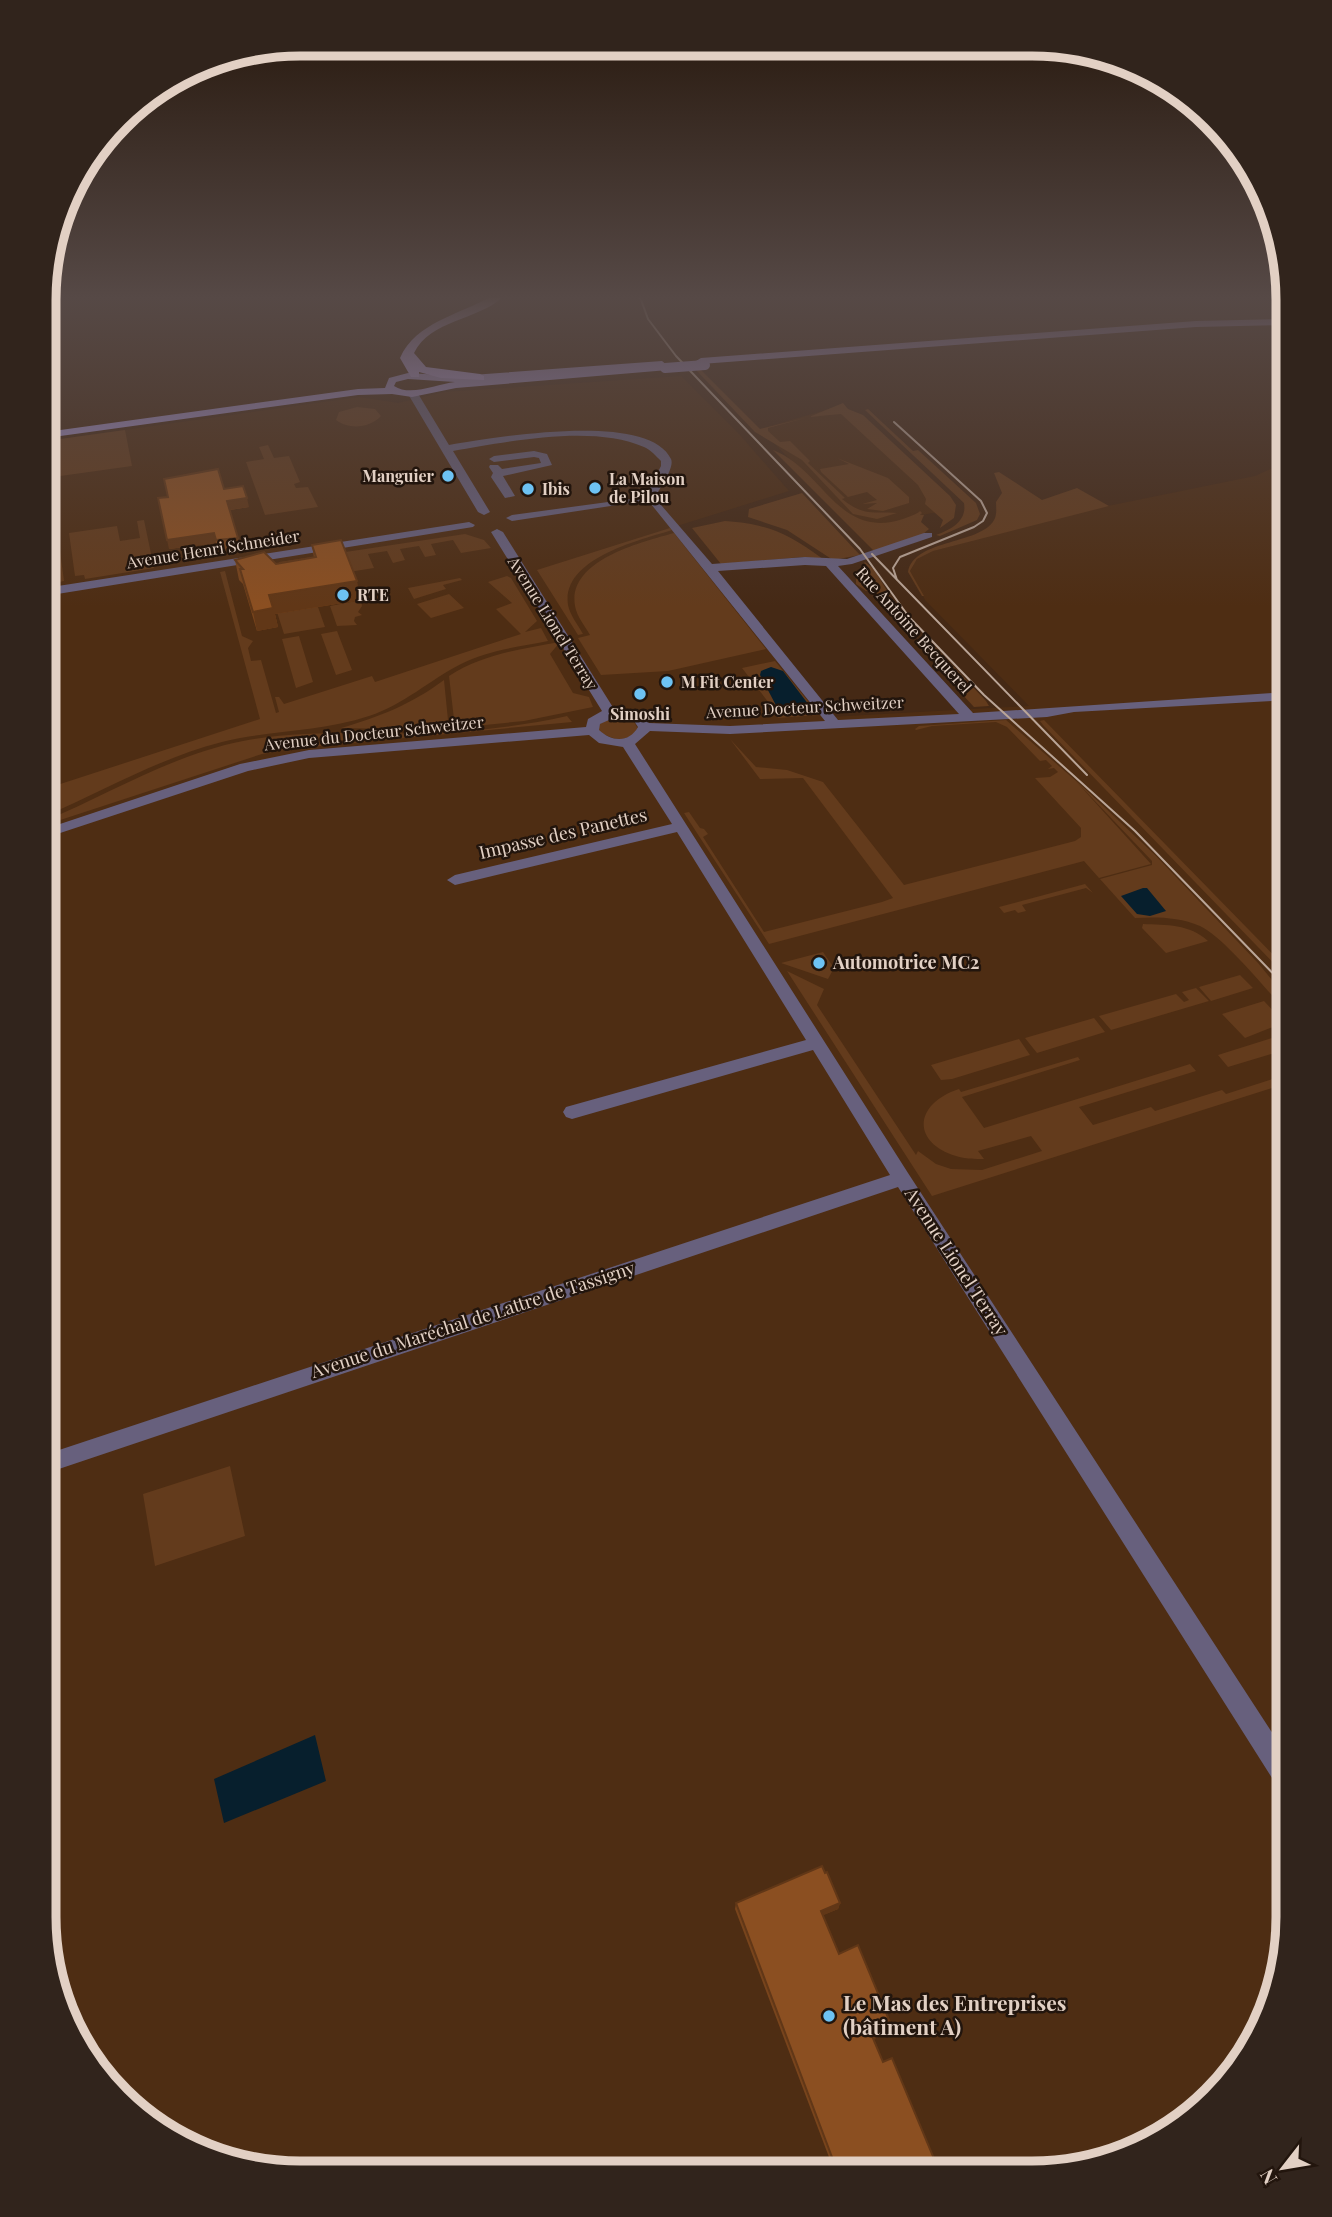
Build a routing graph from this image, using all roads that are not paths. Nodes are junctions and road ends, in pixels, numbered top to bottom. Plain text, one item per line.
1 (297, 400) edge
2 (417, 400) edge
3 (56, 434) edge
4 (493, 442) junction
5 (446, 449) junction
6 (494, 459) junction
7 (499, 473) junction
8 (509, 496) dead end
9 (649, 499) junction
10 (484, 512) junction
11 (512, 518) junction
12 (469, 525) junction
13 (488, 532) junction
14 (928, 535) dead end
15 (829, 563) junction
16 (711, 568) junction
17 (56, 590) edge
18 (1276, 697) edge
19 (610, 713) junction
20 (968, 716) junction
21 (834, 724) junction
22 (645, 727) junction
23 (592, 731) junction
24 (627, 742) junction
25 (680, 827) junction
26 (56, 830) edge
27 (455, 880) dead end
28 (817, 1043) junction
29 (572, 1112) dead end
30 (902, 1178) junction
31 (56, 1461) edge
32 (1275, 1760) edge

1 - 3 main road
2 - 5 street
4 - 5 street
4 - 6 street
4 - 9 street
5 - 10 street
6 - 7 street
6 - 7 street
7 - 8 street
9 - 11 street
9 - 16 street
10 - 11 street
10 - 12 street
11 - 13 street
12 - 13 street
12 - 17 street, Avenue Henri Schneider
13 - 19 street, Avenue Lionel Terray
14 - 15 street
15 - 16 street, Rue Antoine Becquerel
15 - 20 street, Rue Antoine Becquerel
16 - 21 street
18 - 20 street, Avenue Docteur Schweitzer
19 - 22 street
19 - 23 street
20 - 21 street, Avenue Docteur Schweitzer
21 - 22 street, Avenue Docteur Schweitzer
22 - 24 street
23 - 24 street
23 - 26 street, Avenue du Docteur Schweitzer
24 - 25 street, Avenue Lionel Terray
25 - 27 street, Impasse des Panettes
25 - 28 street, Avenue Lionel Terray
28 - 29 street
28 - 30 street, Avenue Lionel Terray
30 - 31 street, Avenue du Maréchal de Lattre de Tassigny
30 - 32 street, Avenue Lionel Terray

